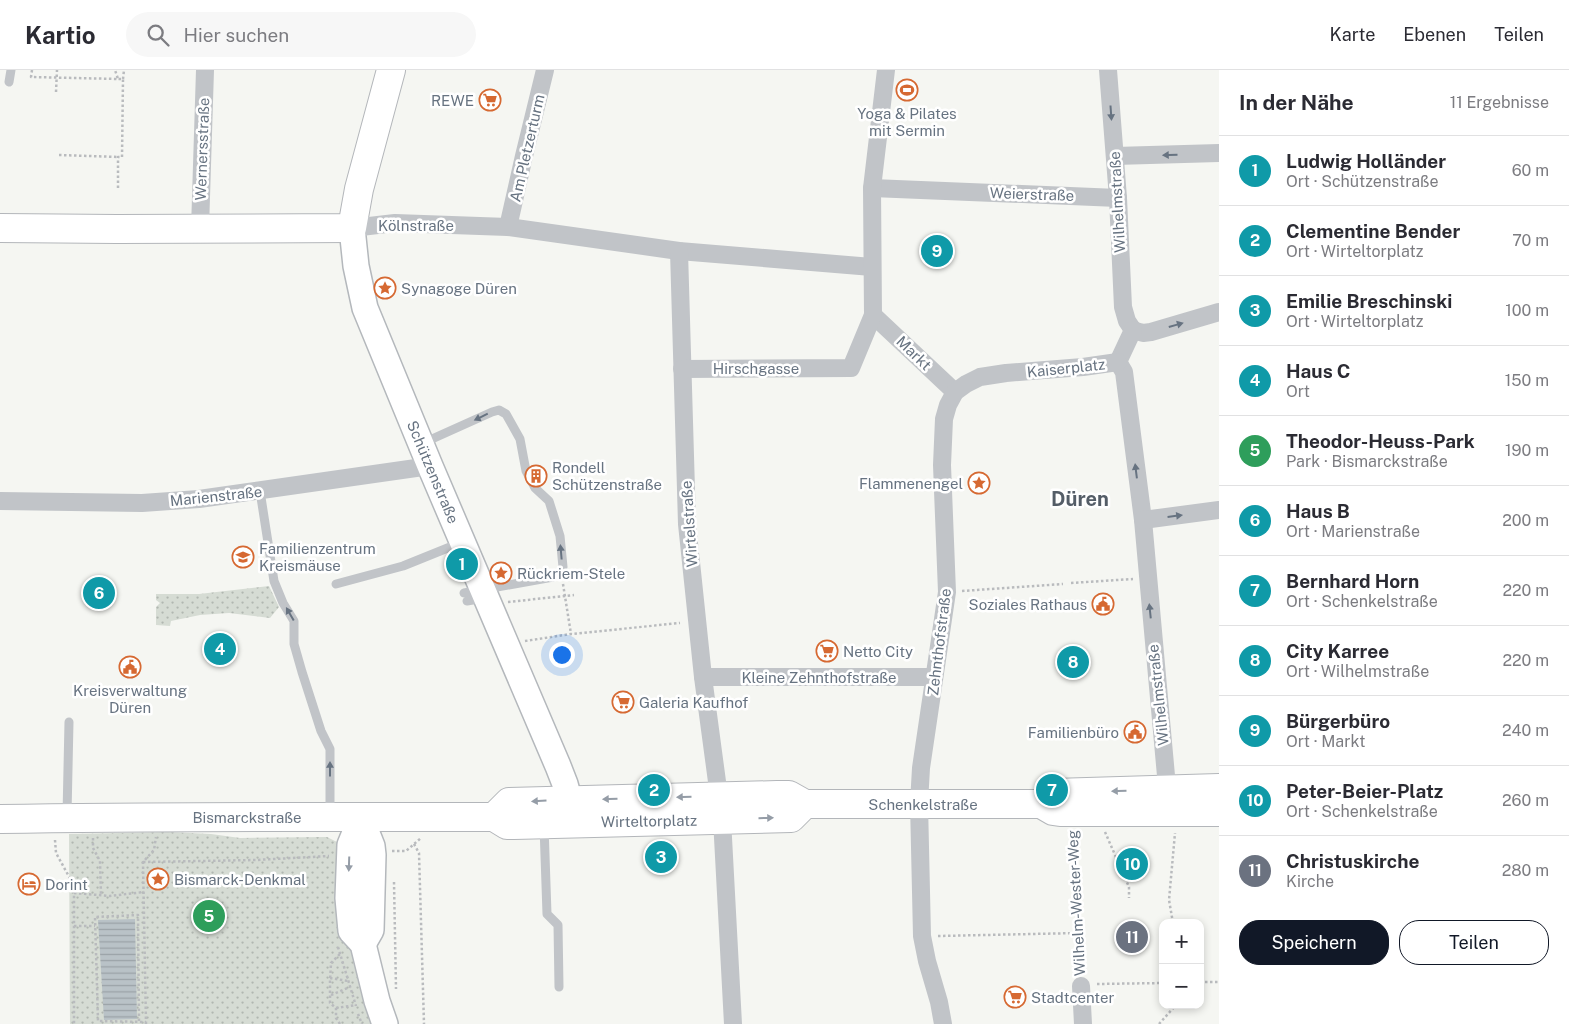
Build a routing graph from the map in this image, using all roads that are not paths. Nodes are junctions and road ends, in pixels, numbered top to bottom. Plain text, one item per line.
1 (11, 70) edge
2 (205, 70) edge
3 (390, 70) edge
4 (545, 70) edge
5 (886, 70) edge
6 (1108, 70) edge
7 (9, 82) dead end
8 (1219, 153) edge
9 (1115, 156) junction
10 (872, 188) junction
11 (1118, 198) junction
12 (508, 227) junction
13 (0, 228) edge
14 (352, 228) junction
15 (200, 229) junction
16 (679, 251) junction
17 (872, 266) junction
18 (1219, 312) edge
19 (873, 315) junction
20 (1133, 330) junction
21 (1118, 362) junction
22 (682, 368) junction
23 (955, 392) junction
24 (425, 455) junction
25 (260, 491) junction
26 (0, 502) edge
27 (1214, 511) edge
28 (1143, 520) junction
29 (462, 542) junction
30 (336, 584) dead end
31 (478, 597) junction
32 (703, 677) junction
33 (934, 677) junction
34 (69, 722) dead end
35 (1219, 788) edge
36 (919, 803) junction
37 (1041, 804) junction
38 (1171, 804) junction
39 (720, 807) junction
40 (573, 811) junction
41 (1219, 812) edge
42 (494, 816) junction
43 (71, 818) junction
44 (330, 818) junction
45 (361, 818) junction
46 (0, 819) edge
47 (544, 824) junction
48 (363, 944) junction
49 (1081, 985) road end
50 (560, 987) dead end
51 (385, 1024) edge
52 (733, 1024) edge
53 (943, 1024) edge
54 (1083, 1024) edge

1 - 7 lane
2 - 15 street, Wernersstraße
3 - 14 main road
4 - 12 street, Am Pletzerturm
5 - 10 street
6 -> 9 street, Wilhelmstraße
8 -> 9 street
9 - 11 street, Wilhelmstraße
10 - 11 street, Weierstraße
10 - 17 street
11 - 20 street, Wilhelmstraße
12 - 14 street, Kölnstraße
12 - 16 street, Kölnstraße
13 - 15 main road, Kölnstraße
14 - 15 main road, Kölnstraße
14 - 24 street, Schützenstraße
16 - 17 street, Kölnstraße
16 - 22 street, Wirtelstraße
17 - 19 street
20 -> 18 street
19 - 22 street, Hirschgasse
19 - 23 street, Markt
20 - 21 street, Kaiserplatz
21 - 23 street, Kaiserplatz
28 -> 21 street, Wilhelmstraße
22 - 32 street, Wirtelstraße
23 - 33 street, Zehnthofstraße
24 - 25 street, Marienstraße
24 - 29 street, Schützenstraße
31 -> 24 lane
25 - 26 street, Marienstraße
44 -> 25 lane
28 -> 27 street
38 -> 28 street, Wilhelmstraße
29 - 30 lane
29 - 31 street, Schützenstraße
31 - 40 street, Schützenstraße
32 - 33 street, Kleine Zehnthofstraße
32 - 39 street, Wirtelstraße
33 - 36 street, Zehnthofstraße
34 - 43 lane
35 - 38 main road, Schenkelstraße
36 - 37 main road, Schenkelstraße
36 - 39 main road, Schenkelstraße
36 - 53 street, Zehnthofstraße
37 - 38 main road, Schenkelstraße
38 -> 37 main road, Schenkelstraße
38 - 41 main road, Schenkelstraße
39 - 40 main road, Wirteltorplatz
39 - 52 street
40 -> 42 main road
40 - 47 main road, Bismarckstraße
42 - 45 main road, Bismarckstraße
42 - 47 main road, Bismarckstraße
43 - 44 main road, Bismarckstraße
43 - 46 main road, Bismarckstraße
44 - 45 main road, Bismarckstraße
45 - 48 street
45 -> 48 street
47 - 50 lane
48 - 51 street
49 - 54 street, Wilhelm-Wester-Weg

